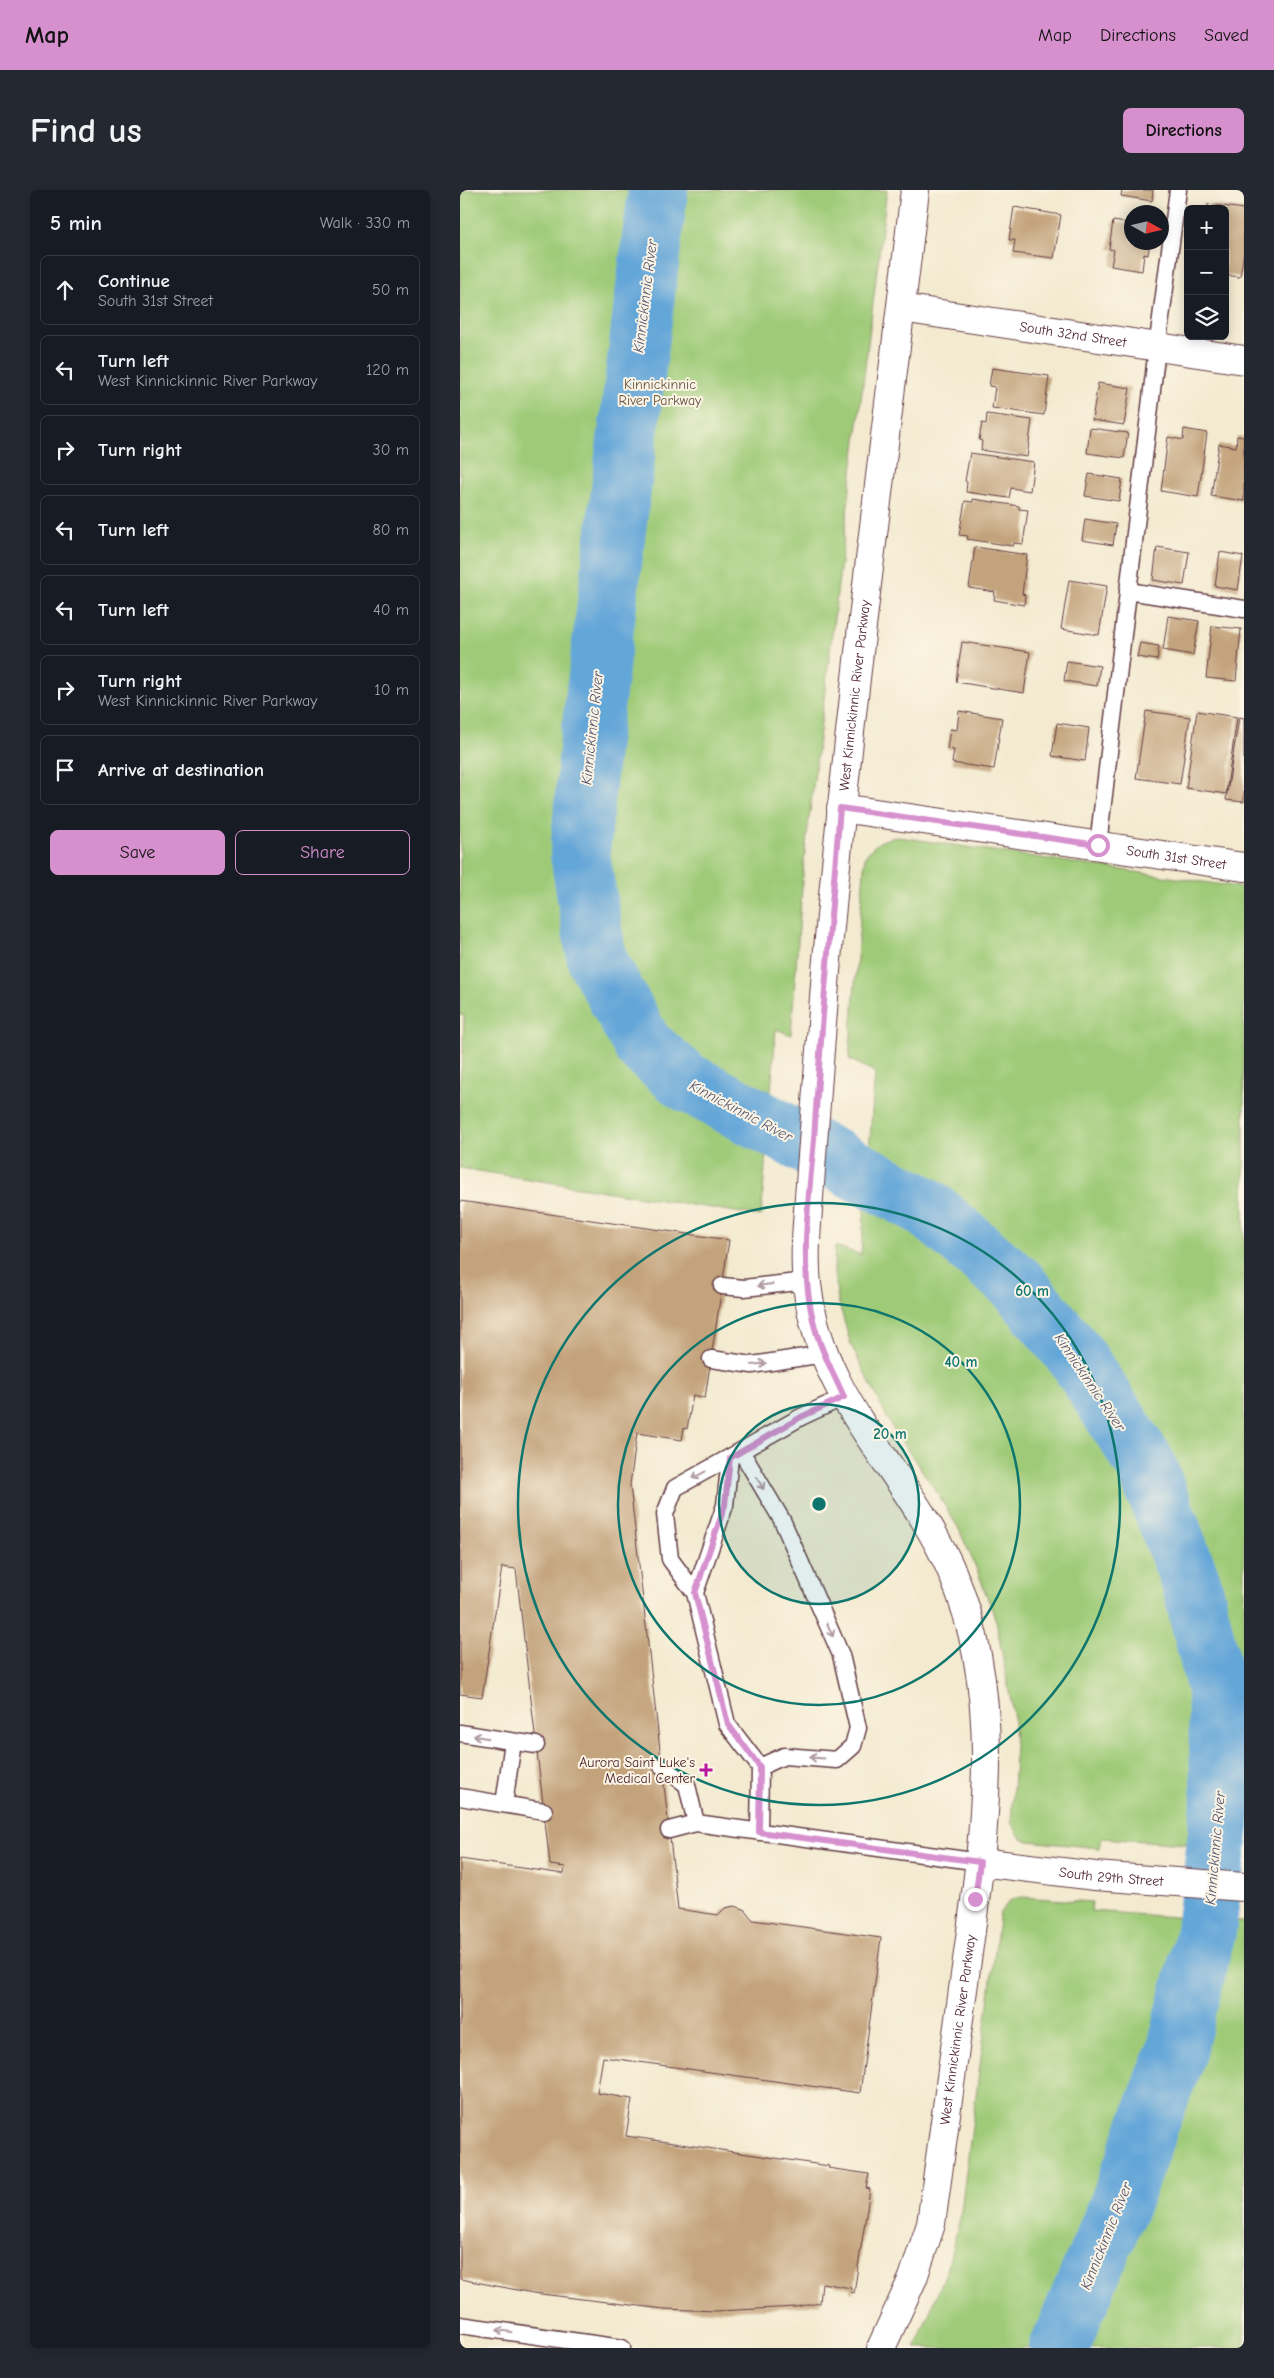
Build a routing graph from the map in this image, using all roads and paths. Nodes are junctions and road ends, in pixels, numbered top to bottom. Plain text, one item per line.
1 (915, 190) edge
2 (1178, 190) edge
3 (901, 308) junction
4 (1157, 348) junction
5 (1244, 360) edge
6 (1128, 591) junction
7 (1244, 609) edge
8 (840, 808) junction
9 (1098, 845) junction
10 (1244, 867) edge
11 (807, 1280) junction
12 (722, 1286) dead end
13 (824, 1354) junction
14 (711, 1359) dead end
15 (844, 1397) junction
16 (736, 1455) junction
17 (695, 1593) junction
18 (460, 1733) edge
19 (513, 1742) junction
20 (536, 1745) dead end
21 (662, 1766) dead end
22 (760, 1767) junction
23 (460, 1798) edge
24 (504, 1804) junction
25 (544, 1811) dead end
26 (696, 1823) junction
27 (669, 1830) dead end
28 (759, 1832) junction
29 (980, 1862) junction
30 (1244, 1886) edge
31 (460, 2325) edge
32 (622, 2348) edge
33 (882, 2348) edge

1 - 3 street, West Kinnickinnic River Parkway
2 - 4 lane
3 - 4 street, South 32nd Street
3 - 8 street, West Kinnickinnic River Parkway
4 - 5 street, South 32nd Street
4 - 6 lane
6 - 7 lane
6 - 9 lane
8 - 9 street, South 31st Street
8 - 11 street, West Kinnickinnic River Parkway
9 - 10 street, South 31st Street
11 -> 12 lane
11 - 13 street, West Kinnickinnic River Parkway
14 -> 13 lane
13 - 15 street, West Kinnickinnic River Parkway
15 - 16 lane
15 - 29 street, West Kinnickinnic River Parkway
16 - 17 lane
16 -> 17 lane
16 -> 22 lane
17 - 22 lane
19 -> 18 lane
19 - 20 lane
19 - 24 lane
21 - 26 lane
22 - 28 lane
23 - 24 lane
24 - 25 lane
26 - 27 lane
26 - 28 lane
28 - 29 lane
29 - 30 street, South 29th Street
29 - 33 street, West Kinnickinnic River Parkway
32 -> 31 lane

